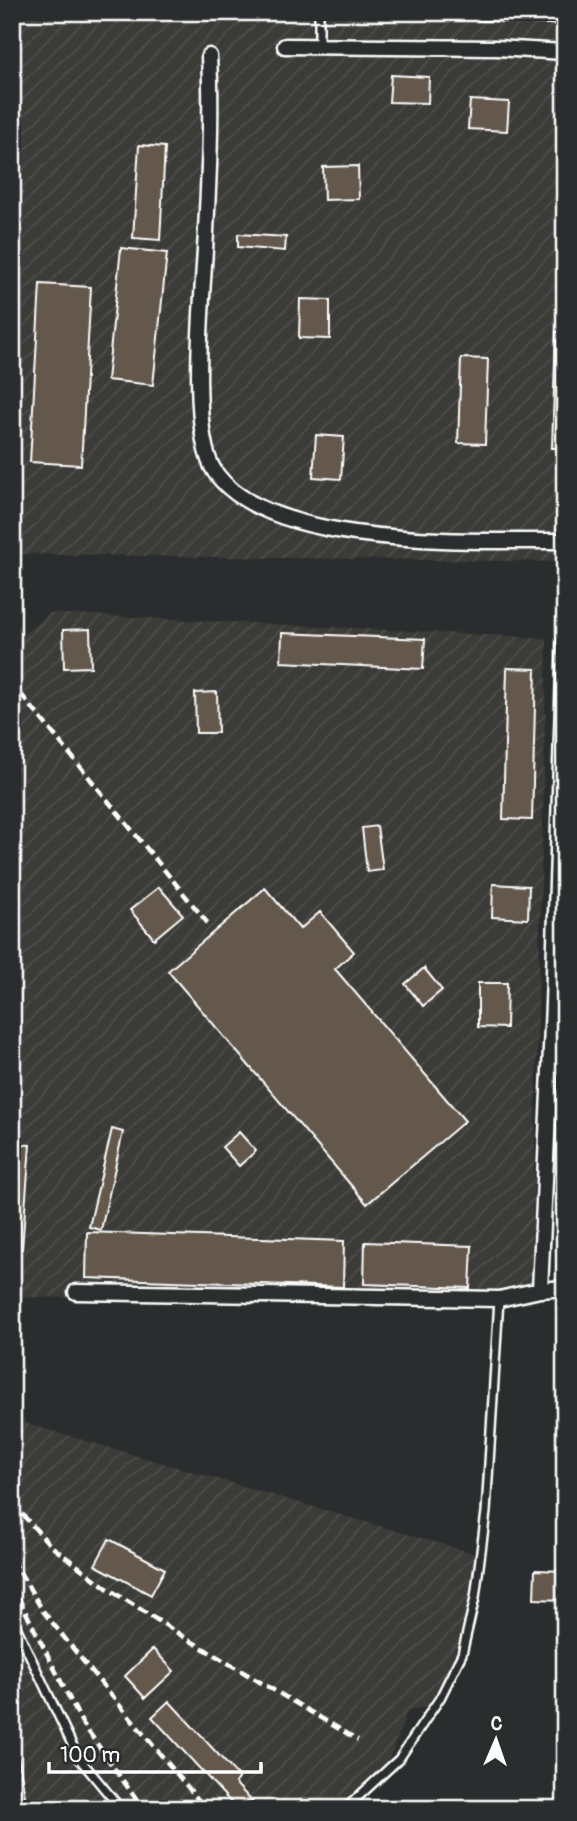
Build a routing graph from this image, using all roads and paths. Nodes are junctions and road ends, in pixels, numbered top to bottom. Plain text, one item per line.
1 (319, 12) edge
2 (285, 46) dead end
3 (319, 46) junction
4 (565, 52) edge
5 (209, 56) dead end
6 (565, 541) edge
7 (565, 641) edge
8 (559, 1004) edge
9 (565, 1288) edge
10 (540, 1290) junction
11 (76, 1292) dead end
12 (499, 1299) junction
13 (12, 1618) edge
14 (121, 1809) edge
15 (345, 1809) edge

1 - 3 lane
2 - 3 street
3 - 4 street
5 - 6 street
7 - 8 street
8 - 10 street
9 - 10 street
10 - 12 street
11 - 12 street
12 - 15 lane
13 - 14 lane

